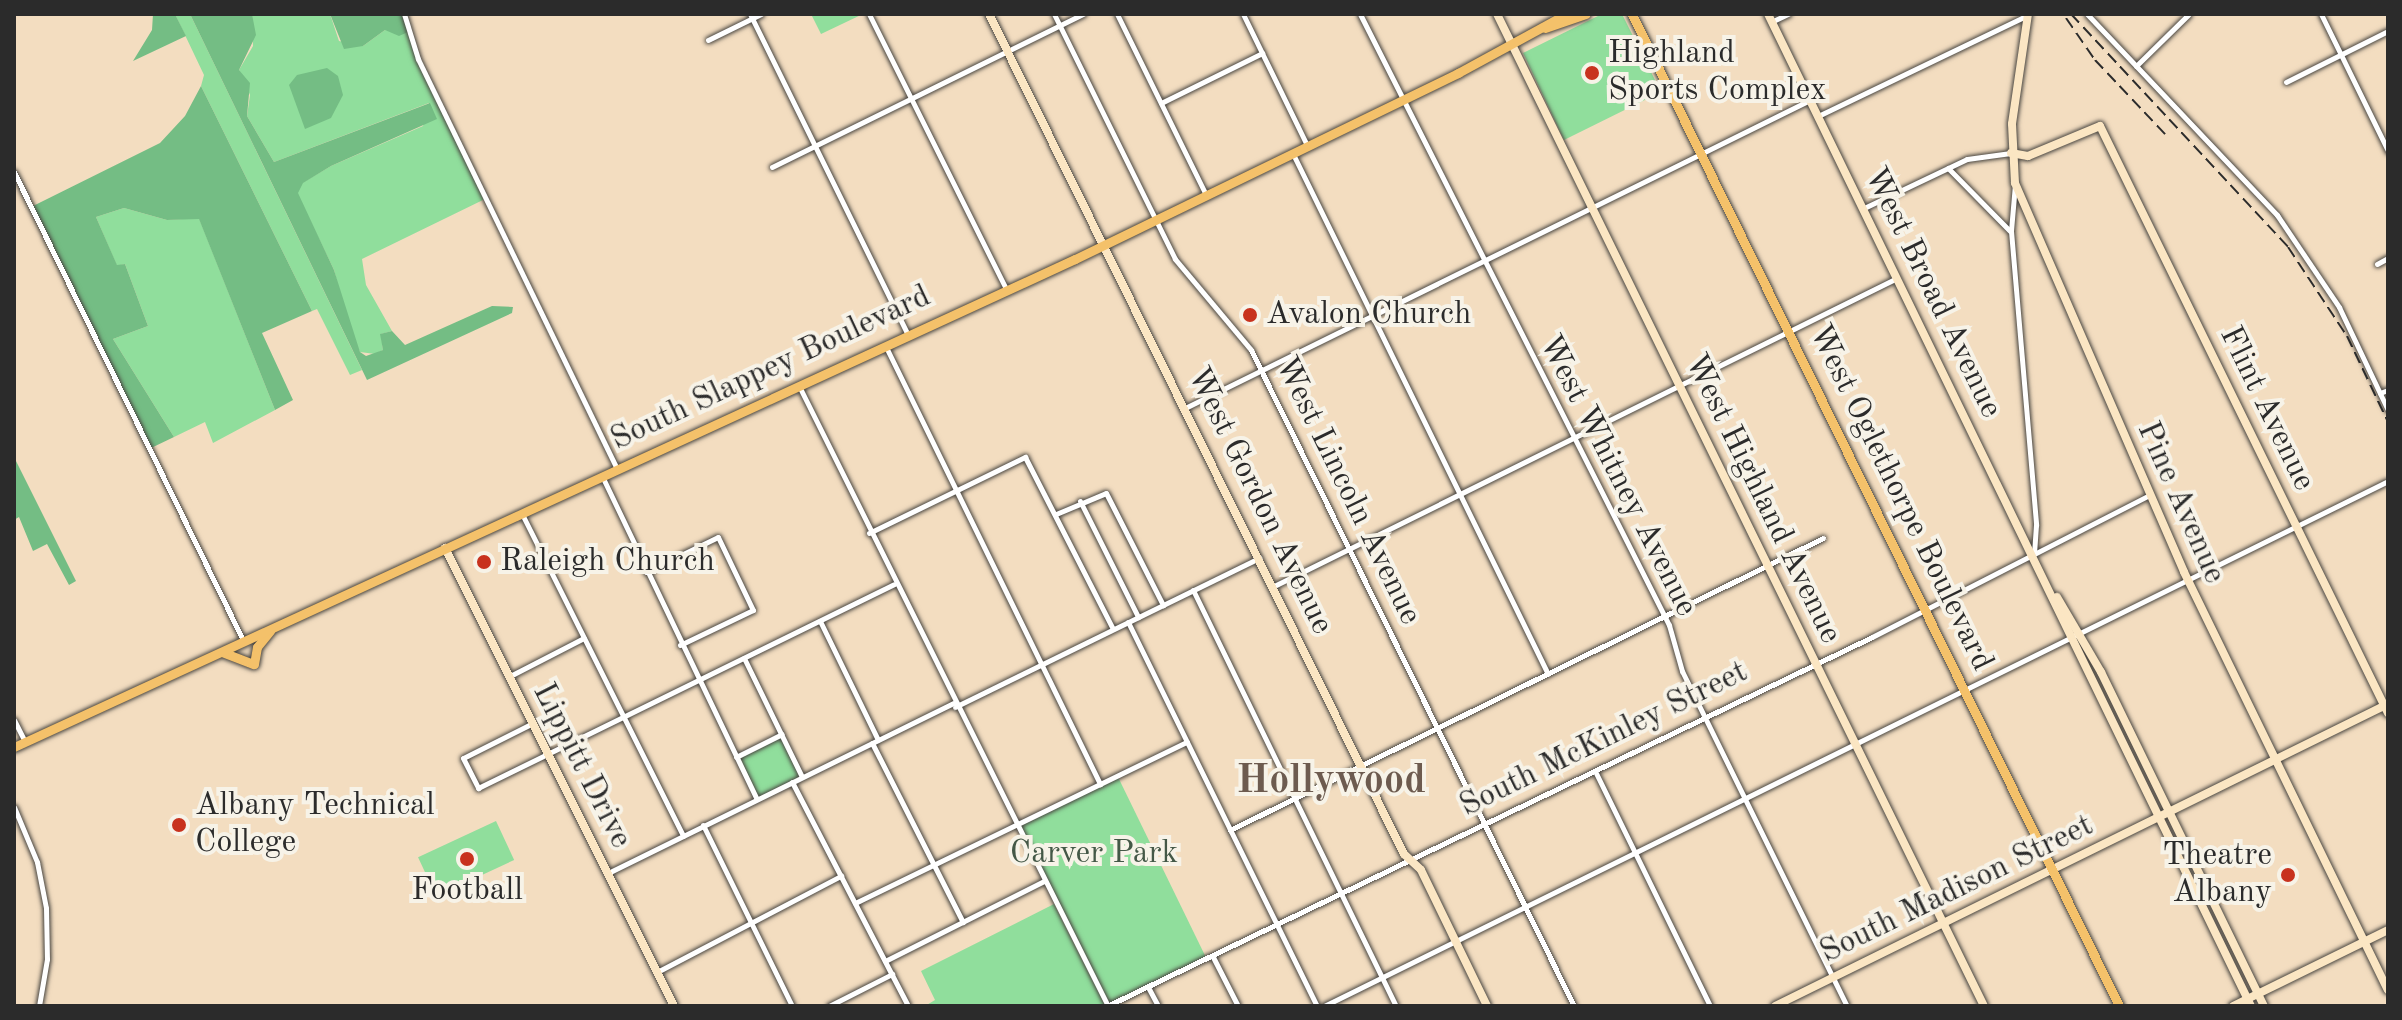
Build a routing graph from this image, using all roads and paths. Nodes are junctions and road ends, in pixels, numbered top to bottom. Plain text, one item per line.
1 (404, 14) edge
2 (761, 14) edge
3 (869, 14) edge
4 (989, 14) edge
5 (1054, 14) edge
6 (1083, 14) edge
7 (1117, 14) edge
8 (1243, 14) edge
9 (1360, 14) edge
10 (1497, 14) edge
11 (1566, 14) edge
12 (1586, 14) edge
13 (1632, 14) edge
14 (1788, 14) edge
15 (2028, 14) edge
16 (2087, 14) edge
17 (2189, 14) edge
18 (2321, 14) edge
19 (751, 16) edge
20 (1770, 18) edge
21 (1060, 26) junction
22 (1545, 28) junction
23 (2388, 31) edge
24 (708, 40) dead end
25 (1512, 45) junction
26 (1008, 53) junction
27 (1262, 53) junction
28 (2341, 54) junction
29 (2136, 66) junction
30 (2286, 82) dead end
31 (911, 99) junction
32 (1402, 100) junction
33 (1810, 100) junction
34 (1161, 103) junction
35 (1818, 116) junction
36 (815, 146) junction
37 (1308, 146) junction
38 (2388, 151) edge
39 (2011, 153) junction
40 (1293, 154) junction
41 (1702, 154) junction
42 (772, 167) dead end
43 (1948, 168) junction
44 (14, 172) edge
45 (2015, 183) junction
46 (1207, 196) junction
47 (1592, 208) junction
48 (1864, 208) junction
49 (1155, 221) junction
50 (2011, 231) junction
51 (1104, 245) junction
52 (2388, 258) edge
53 (1483, 264) junction
54 (2377, 264) dead end
55 (1898, 278) junction
56 (1006, 290) junction
57 (1372, 316) junction
58 (1789, 331) junction
59 (908, 335) junction
60 (886, 345) junction
61 (1261, 369) junction
62 (799, 385) junction
63 (1679, 385) junction
64 (2388, 390) edge
65 (2380, 393) junction
66 (1187, 407) junction
67 (2388, 410) edge
68 (1576, 436) junction
69 (617, 469) junction
70 (602, 476) junction
71 (2388, 481) edge
72 (956, 490) junction
73 (1458, 494) junction
74 (2150, 495) junction
75 (1080, 501) junction
76 (521, 513) junction
77 (1056, 514) junction
78 (2036, 525) junction
79 (2296, 526) junction
80 (869, 533) junction
81 (2024, 534) junction
82 (1823, 538) dead end
83 (445, 548) junction
84 (1349, 548) junction
85 (2034, 554) junction
86 (1260, 557) junction
87 (1767, 565) junction
88 (646, 572) junction
89 (2187, 580) junction
90 (894, 584) junction
91 (1274, 586) junction
92 (1193, 590) junction
93 (1163, 605) junction
94 (1926, 610) junction
95 (1138, 617) junction
96 (1665, 617) junction
97 (820, 621) junction
98 (1128, 622) junction
99 (275, 626) junction
100 (1113, 629) junction
101 (2076, 636) junction
102 (584, 638) junction
103 (243, 640) junction
104 (680, 645) junction
105 (219, 651) junction
106 (744, 658) junction
107 (1816, 663) junction
108 (1042, 664) junction
109 (1548, 674) junction
110 (510, 676) junction
111 (697, 679) junction
112 (1966, 691) junction
113 (954, 705) junction
114 (2387, 708) edge
115 (623, 716) junction
116 (1706, 717) junction
117 (14, 720) edge
118 (533, 723) junction
119 (1437, 728) junction
120 (782, 734) junction
121 (25, 742) junction
122 (875, 742) junction
123 (1187, 742) junction
124 (1856, 744) junction
125 (14, 747) edge
126 (548, 753) junction
127 (736, 757) junction
128 (2276, 760) junction
129 (1362, 766) junction
130 (1595, 771) junction
131 (802, 777) junction
132 (792, 782) junction
133 (1100, 784) junction
134 (1746, 798) junction
135 (757, 799) junction
136 (1295, 799) junction
137 (14, 807) edge
138 (2169, 813) junction
139 (2159, 818) junction
140 (1484, 824) junction
141 (703, 825) junction
142 (1016, 825) junction
143 (1230, 830) junction
144 (683, 836) junction
145 (1635, 853) junction
146 (1413, 860) junction
147 (934, 864) junction
148 (2053, 871) junction
149 (608, 873) junction
150 (841, 876) junction
151 (1044, 881) junction
152 (1341, 895) junction
153 (855, 903) junction
154 (1525, 907) junction
155 (963, 922) junction
156 (751, 923) junction
157 (1943, 923) junction
158 (1278, 926) junction
159 (2388, 930) edge
160 (1455, 941) junction
161 (2364, 941) junction
162 (1213, 957) junction
163 (885, 961) junction
164 (657, 972) junction
165 (892, 974) junction
166 (1382, 977) junction
167 (1834, 978) junction
168 (1148, 987) junction
169 (2388, 990) edge
170 (2258, 994) junction
171 (2249, 1003) edge
172 (39, 1006) edge
173 (674, 1006) edge
174 (792, 1006) edge
175 (829, 1006) edge
176 (908, 1006) edge
177 (1107, 1006) edge
178 (1158, 1006) edge
179 (1238, 1006) edge
180 (1317, 1006) edge
181 (1324, 1006) edge
182 (1396, 1006) edge
183 (1487, 1006) edge
184 (1574, 1006) edge
185 (1710, 1006) edge
186 (1775, 1006) edge
187 (1847, 1006) edge
188 (1984, 1006) edge
189 (2119, 1006) edge
190 (2233, 1006) edge
191 (2264, 1006) edge

1 - 69 street
2 - 19 street
3 - 31 street
4 - 26 street, West Gordon Avenue
5 - 21 street, West Lincoln Avenue
6 - 21 street
7 - 34 street
8 - 27 street
9 - 32 street, West Whitney Avenue
10 - 25 street, West Highland Avenue
11 - 22 main road, South Slappey Boulevard
12 - 22 main road, South Slappey Boulevard
13 - 41 main road, West Oglethorpe Boulevard
14 - 20 street
15 - 35 street
15 - 39 street, Pine Avenue
16 - 29 street
17 - 29 street
18 - 28 street
19 - 24 street
19 - 36 street
20 - 33 street, West Broad Avenue
21 - 26 street
21 - 49 street, West Lincoln Avenue
22 - 25 main road, South Slappey Boulevard
23 - 28 street
25 - 32 main road, South Slappey Boulevard
25 - 47 street, West Highland Avenue
26 - 31 street
26 - 51 street, West Gordon Avenue
27 - 34 street
27 - 37 street
28 - 30 street
28 - 38 street
29 - 65 street
31 - 36 street
31 - 56 street
32 - 37 main road, South Slappey Boulevard
32 - 53 street, West Whitney Avenue
33 - 35 street, West Broad Avenue
33 - 41 street
34 - 46 street
35 - 48 street, West Broad Avenue
36 - 42 street
36 - 59 street
37 - 40 main road, South Slappey Boulevard
39 - 43 street
39 - 45 street, Pine Avenue
39 - 79 street, Flint Avenue
40 - 46 main road, South Slappey Boulevard
40 - 57 street
41 - 47 street
41 - 58 main road, West Oglethorpe Boulevard
43 - 48 street
43 - 50 street
44 - 103 street
45 - 50 street
45 - 74 street, Pine Avenue
46 - 49 main road, South Slappey Boulevard
47 - 53 street
47 - 63 street, West Highland Avenue
48 - 55 street, West Broad Avenue
49 - 51 main road, South Slappey Boulevard
49 - 61 street, West Lincoln Avenue
50 - 78 street
51 - 56 main road, South Slappey Boulevard
51 - 66 street, West Gordon Avenue
52 - 54 street
53 - 57 street
53 - 68 street, West Whitney Avenue
55 - 58 street
55 - 81 street, West Broad Avenue
56 - 59 main road, South Slappey Boulevard
57 - 61 street
57 - 73 street
58 - 63 street
58 - 94 main road, West Oglethorpe Boulevard
59 - 60 main road, South Slappey Boulevard
60 - 62 main road, South Slappey Boulevard
60 - 72 street
61 - 66 street
61 - 84 street, West Lincoln Avenue
62 - 69 main road, South Slappey Boulevard
62 - 80 street
63 - 68 street
63 - 87 street, West Highland Avenue
64 - 65 street
65 - 67 street
66 - 86 street, West Gordon Avenue
68 - 73 street
68 - 96 street, West Whitney Avenue
69 - 70 main road, South Slappey Boulevard
70 - 76 main road, South Slappey Boulevard
70 - 88 street
71 - 79 street
72 - 77 street
72 - 80 street
72 - 108 street
73 - 84 street
73 - 109 street
74 - 85 street, South McKinley Street
74 - 89 street, Pine Avenue
75 - 77 street
75 - 93 street
75 - 95 street
76 - 83 main road, South Slappey Boulevard
76 - 102 street
77 - 100 street
78 - 81 street
78 - 85 street
79 - 89 street
79 - 114 street, Flint Avenue
80 - 90 street
81 - 85 street, West Broad Avenue
82 - 87 street
83 - 99 main road, South Slappey Boulevard
83 - 110 street, Lippitt Drive
84 - 91 street
84 - 119 street, West Lincoln Avenue
85 - 94 street, South McKinley Street
85 - 101 street, West Broad Avenue
86 - 91 street, West Gordon Avenue
86 - 92 street
87 - 96 street
87 - 107 street, West Highland Avenue
88 - 104 street
88 - 104 street
89 - 101 street
89 - 128 street, Pine Avenue
90 - 97 street
90 - 113 street
91 - 129 street, West Gordon Avenue
92 - 93 street
92 - 136 street
93 - 95 street
94 - 107 street, South McKinley Street
94 - 112 main road, West Oglethorpe Boulevard
95 - 98 street
96 - 109 street
96 - 116 street, West Whitney Avenue
97 - 106 street
97 - 122 street
98 - 100 street
98 - 123 street
99 - 103 main road, South Slappey Boulevard
99 - 105 main road
100 - 108 street
101 - 112 street
101 - 138 street, West Broad Avenue
101 - 139 street, West Broad Avenue
102 - 110 street
102 - 115 street
103 - 105 main road, South Slappey Boulevard
104 - 111 street
105 - 121 main road, South Slappey Boulevard
106 - 111 street
106 - 120 street
107 - 116 street, South McKinley Street
107 - 124 street, West Highland Avenue
108 - 113 street
108 - 133 street
109 - 119 street
110 - 118 street, Lippitt Drive
111 - 115 street
111 - 127 street
112 - 124 street
112 - 148 main road, West Oglethorpe Boulevard
113 - 122 street
113 - 142 street
114 - 128 street, South Madison Street
115 - 126 street
115 - 144 street
116 - 130 street, South McKinley Street
116 - 134 street, West Whitney Avenue
117 - 121 street
118 - 126 street, Lippitt Drive
118 - 126 street
119 - 129 street
119 - 140 street, West Lincoln Avenue
120 - 127 street
120 - 131 street
121 - 125 main road, South Slappey Boulevard
122 - 131 street
122 - 147 street
123 - 133 street
123 - 143 street
124 - 134 street
124 - 157 street, West Highland Avenue
126 - 149 street, Lippitt Drive
127 - 135 street
128 - 138 street, South Madison Street
128 - 161 street, Pine Avenue
129 - 136 street
129 - 146 street, West Gordon Avenue
130 - 140 street, South McKinley Street
130 - 145 street
131 - 132 street
132 - 135 street
132 - 150 street
133 - 142 street
134 - 145 street
134 - 167 street, West Whitney Avenue
135 - 141 street
136 - 143 street
136 - 152 street
137 - 172 street
138 - 139 street, South Madison Street
138 - 170 street, West Broad Avenue
139 - 148 street, South Madison Street
139 - 171 street, West Broad Avenue
140 - 146 street, South McKinley Street
140 - 154 street, West Lincoln Avenue
141 - 144 street
141 - 156 street
142 - 147 street
142 - 151 street
143 - 158 street
144 - 149 street
145 - 154 street
145 - 185 street
146 - 152 street, South McKinley Street
146 - 160 street, West Gordon Avenue
147 - 153 street
147 - 155 street
148 - 157 street, South Madison Street
148 - 189 main road, West Oglethorpe Boulevard
149 - 164 street, Lippitt Drive
150 - 153 street
150 - 156 street
151 - 155 street
151 - 177 street
152 - 158 street, South McKinley Street
152 - 166 street
153 - 163 street
154 - 160 street
154 - 184 street, West Lincoln Avenue
155 - 163 street
156 - 164 street
156 - 174 street
157 - 167 street, South Madison Street
157 - 188 street, West Highland Avenue
158 - 162 street, South McKinley Street
158 - 180 street
159 - 161 street
160 - 166 street
160 - 183 street, West Gordon Avenue
161 - 169 street, Pine Avenue
161 - 170 street
162 - 168 street, South McKinley Street
162 - 179 street
163 - 165 street
164 - 173 street, Lippitt Drive
165 - 175 street
165 - 176 street
166 - 181 street
166 - 182 street
167 - 186 street, South Madison Street
167 - 187 street, West Whitney Avenue
168 - 177 street, South McKinley Street
168 - 178 street
170 - 171 street
170 - 191 street, West Broad Avenue
171 - 190 street

